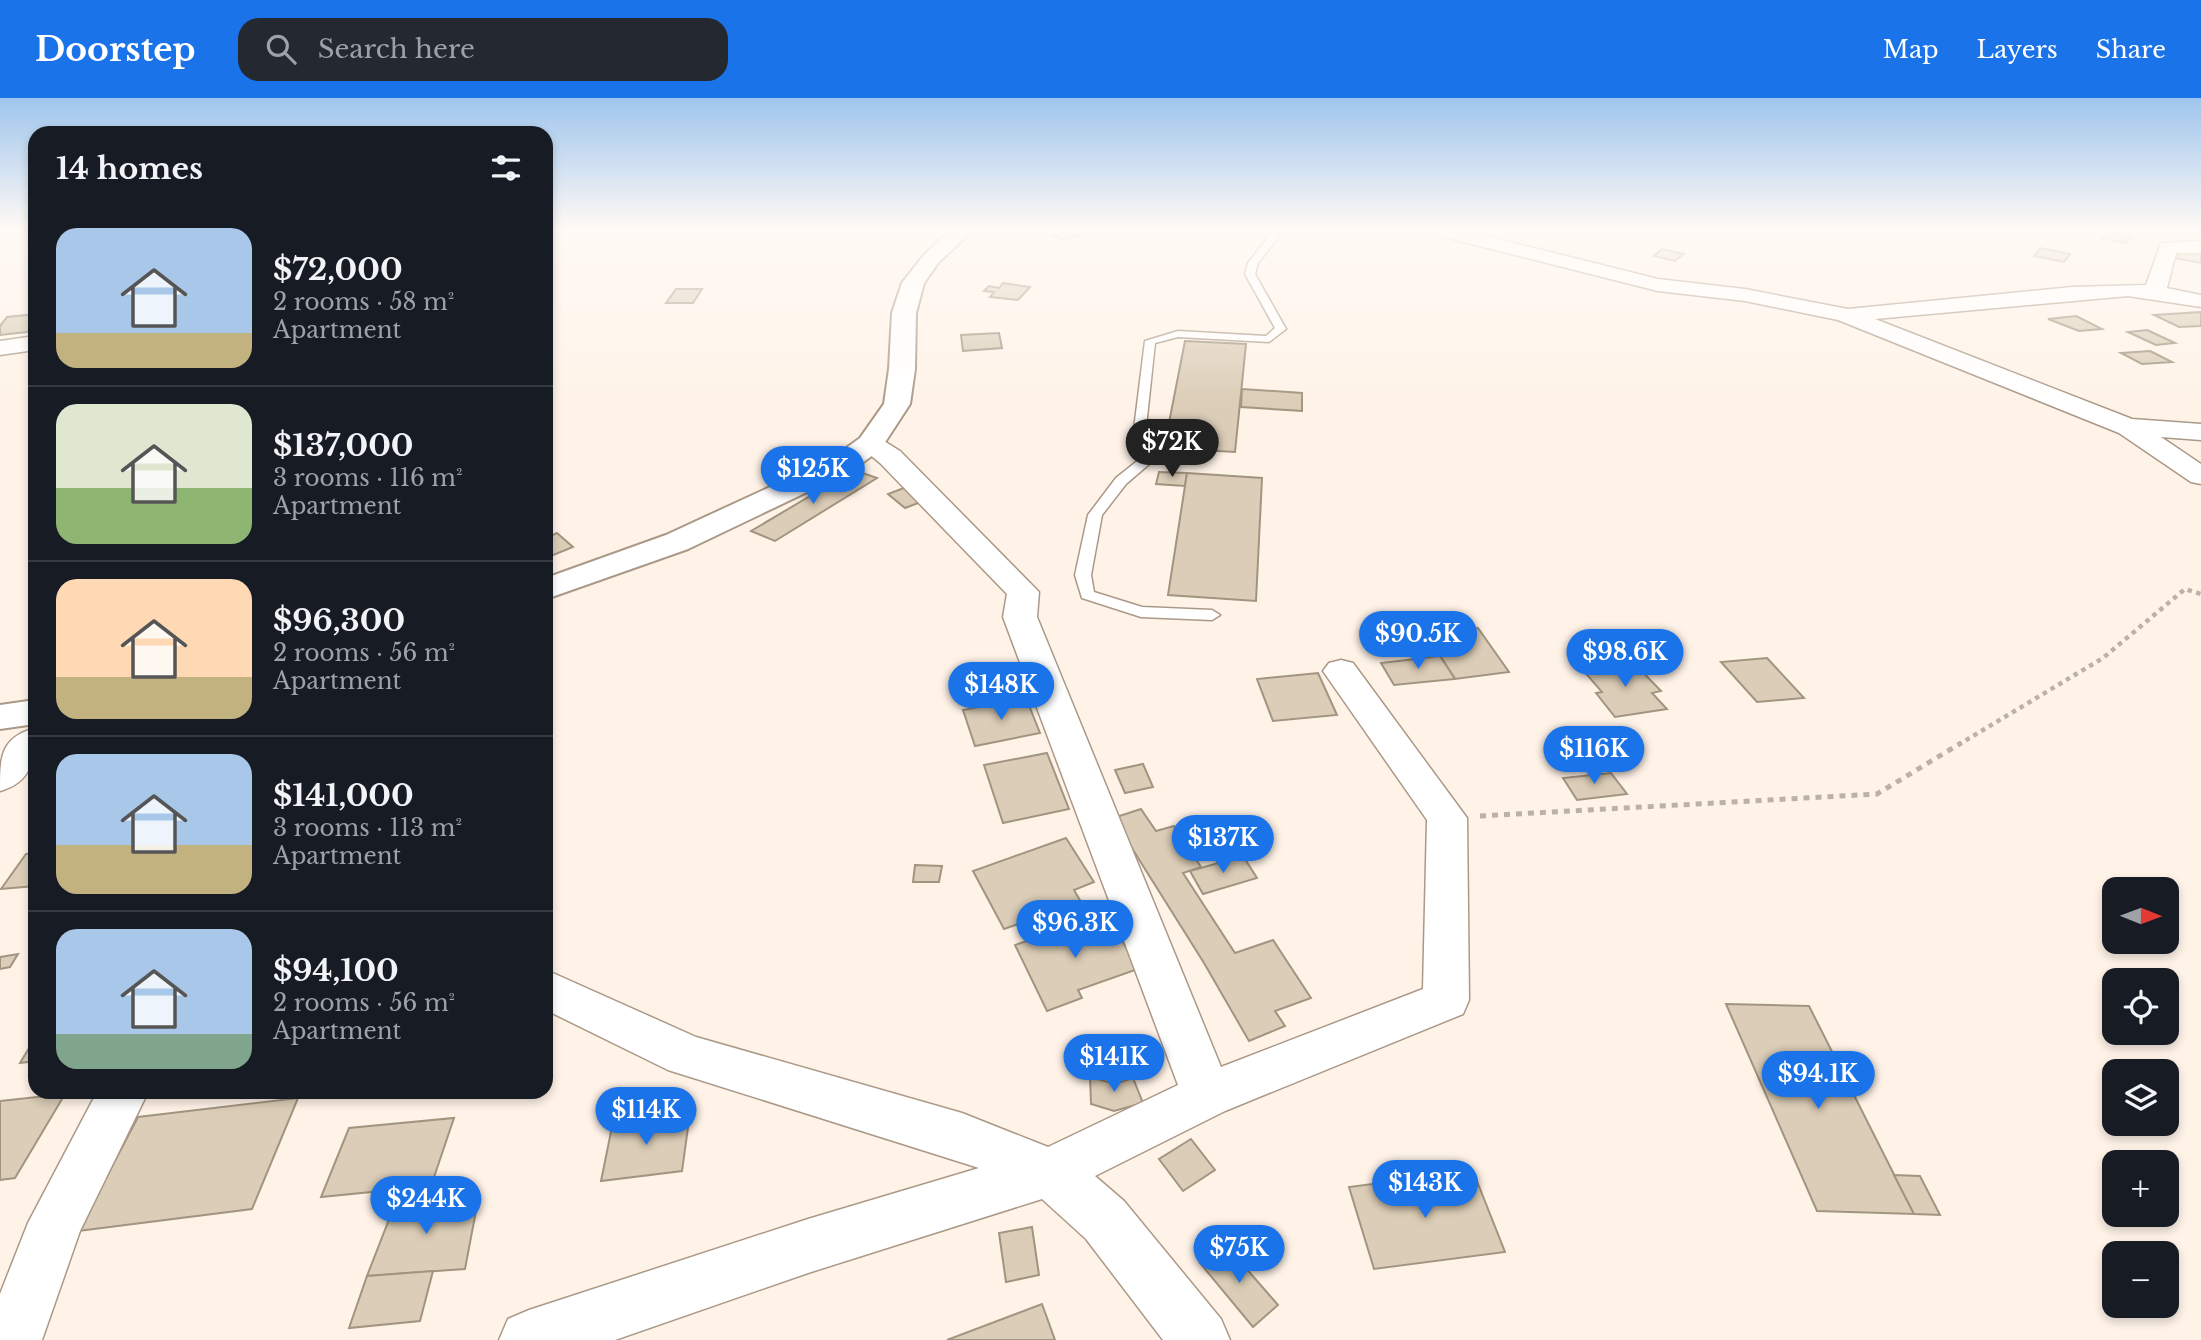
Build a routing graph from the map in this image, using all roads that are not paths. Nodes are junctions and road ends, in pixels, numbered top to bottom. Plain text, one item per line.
1 (911, 289) edge
2 (1258, 289) edge
3 (1692, 289) edge
4 (2156, 289) edge
5 (2155, 292) junction
6 (2197, 302) edge
7 (1844, 315) junction
8 (28, 344) edge
9 (0, 348) edge
10 (2128, 427) junction
11 (2201, 432) edge
12 (870, 444) junction
13 (2201, 476) edge
14 (553, 586) edge
15 (1212, 615) dead end
16 (1340, 671) dead end
17 (0, 717) edge
18 (28, 729) edge
19 (28, 738) edge
20 (0, 778) edge
21 (553, 992) edge
22 (1207, 1095) junction
23 (119, 1099) edge
24 (1050, 1172) junction
25 (12, 1340) edge
26 (528, 1340) edge
27 (1200, 1340) edge

1 - 12 street
2 - 15 lane
3 - 7 street
4 - 5 street
5 - 6 street
5 - 7 street
7 - 10 street
8 - 9 street
10 - 11 street
10 - 13 street
12 - 14 street
12 - 22 street
16 - 22 street
17 - 18 street
19 - 20 street
21 - 24 street
22 - 24 street
23 - 25 street
24 - 26 street
24 - 27 street

